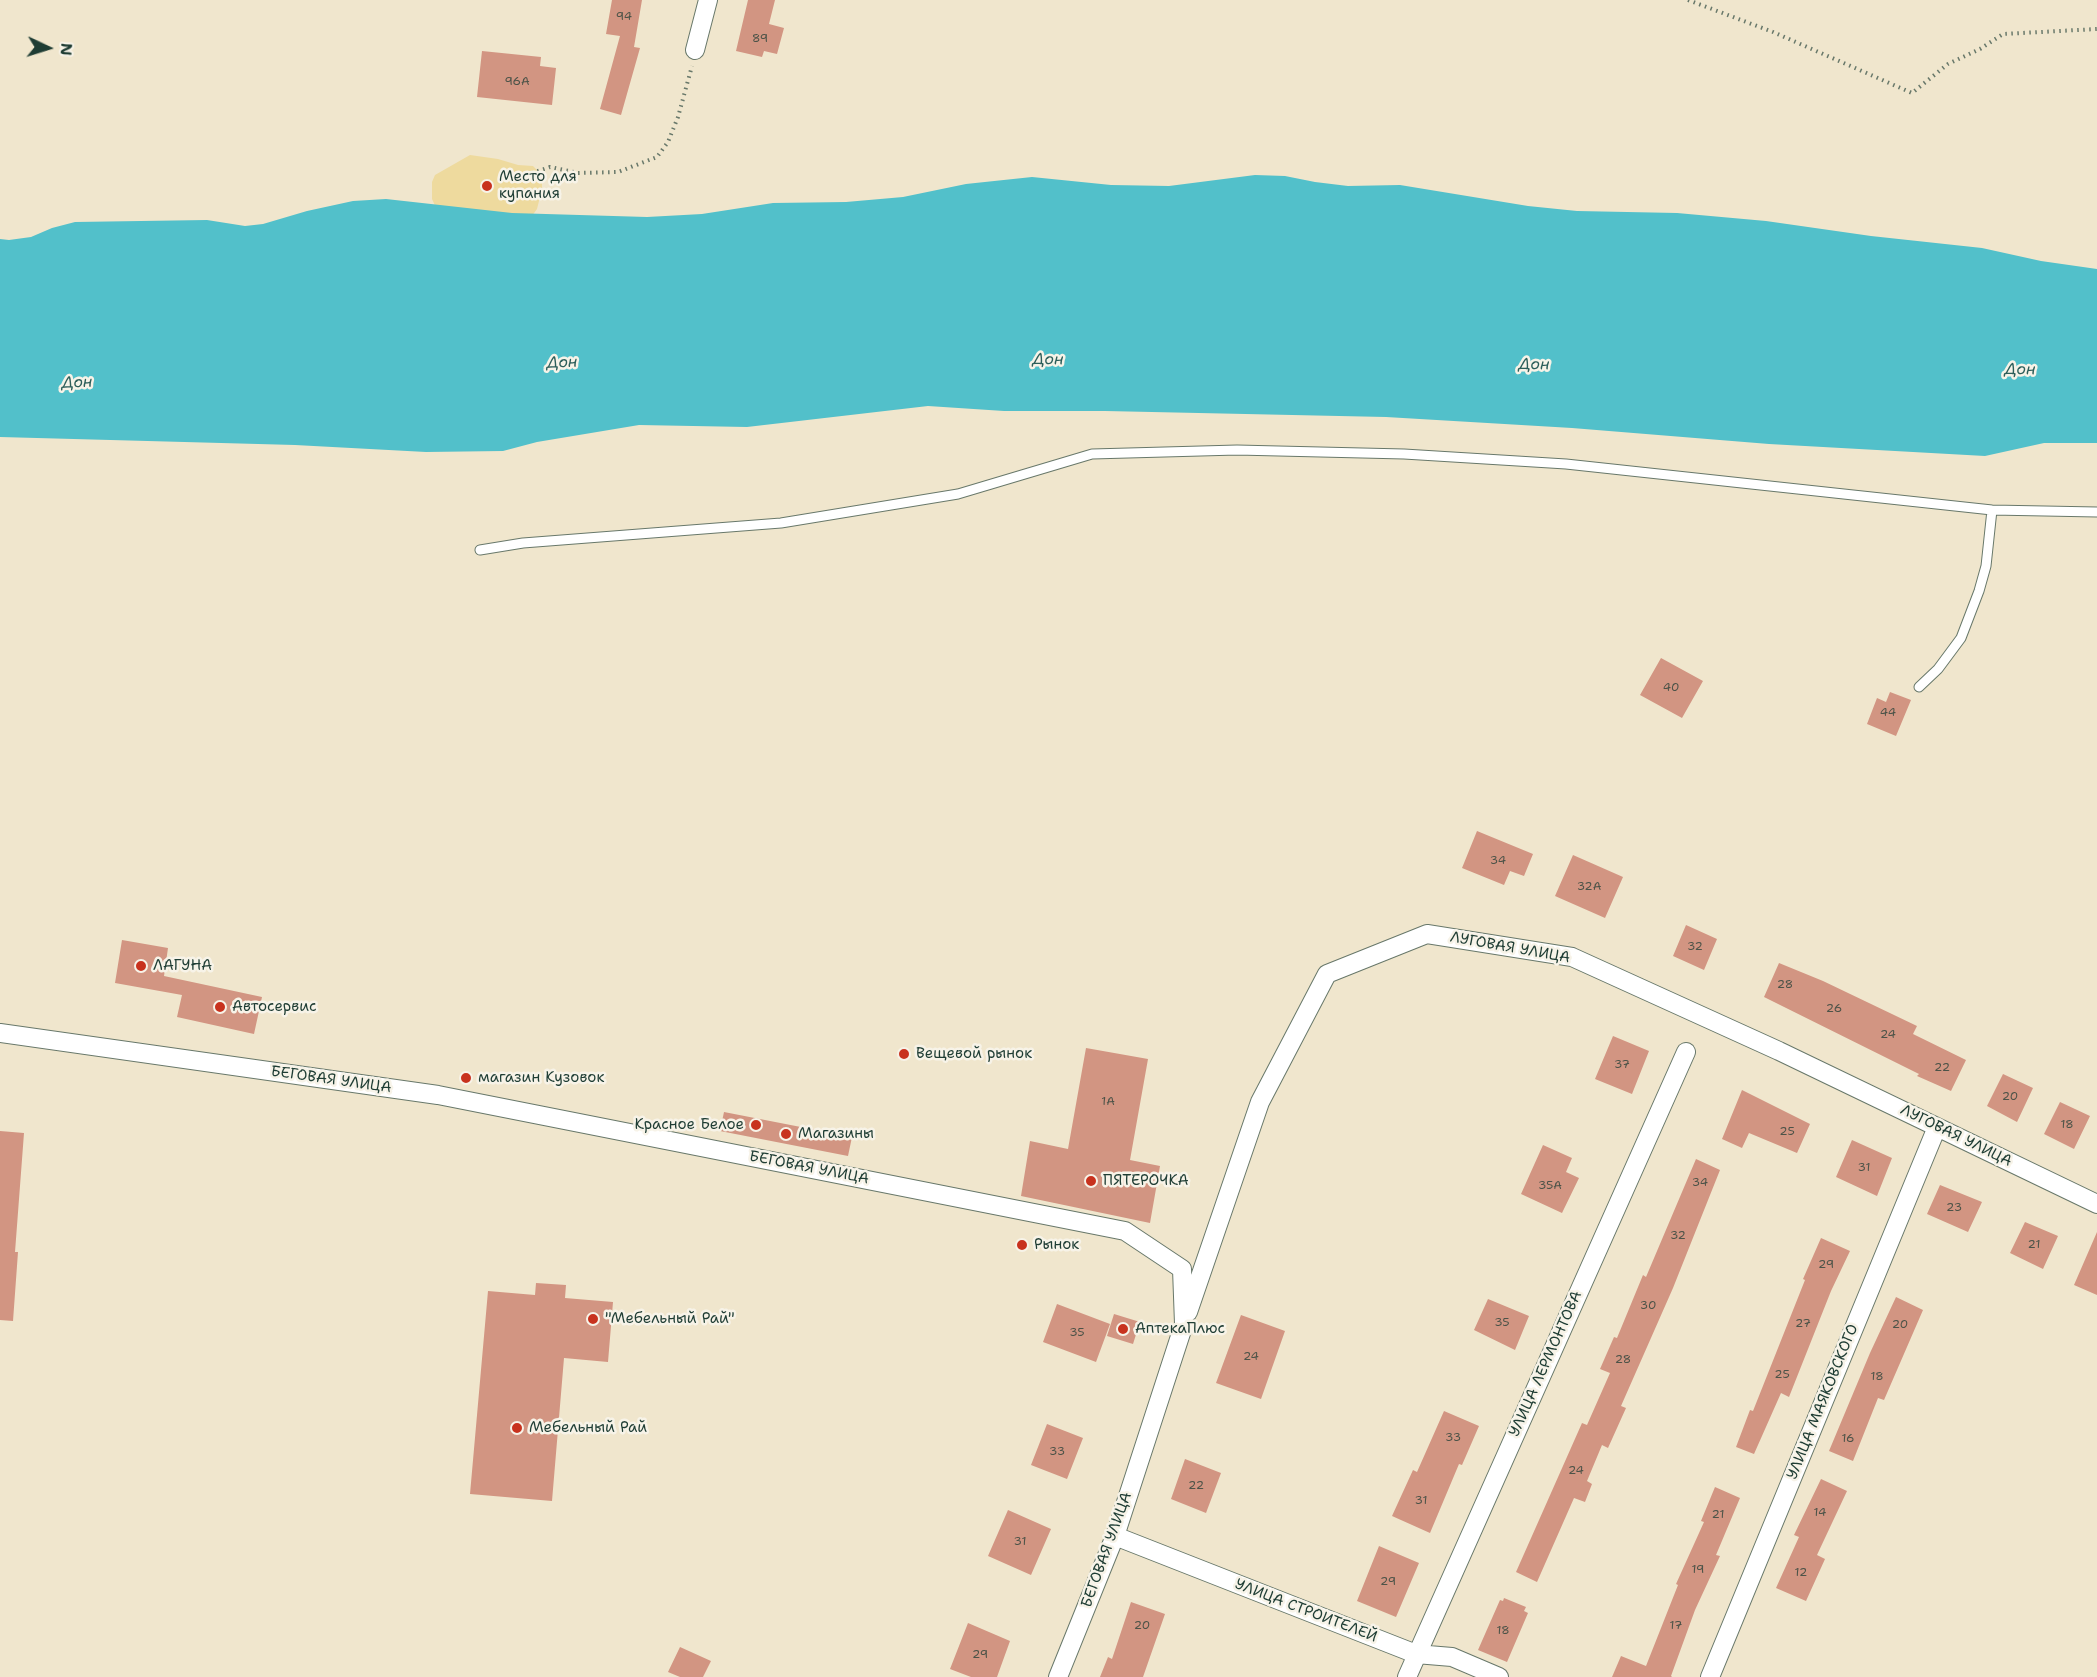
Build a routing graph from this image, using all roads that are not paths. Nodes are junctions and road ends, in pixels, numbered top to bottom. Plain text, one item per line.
1 (708, 0) edge
2 (695, 50) road end
3 (1992, 510) junction
4 (2097, 512) edge
5 (480, 550) dead end
6 (1919, 687) dead end
7 (0, 1032) edge
8 (1686, 1052) dead end
9 (1937, 1127) junction
10 (2097, 1204) edge
11 (1184, 1323) junction
12 (1115, 1536) junction
13 (1416, 1654) junction
14 (1058, 1677) edge
15 (1407, 1677) edge
16 (1499, 1677) edge
17 (1710, 1677) edge

1 - 2 street
3 - 4 lane
3 - 5 lane
3 - 6 lane
7 - 11 street, БЕГОВАЯ УЛИЦА
8 - 13 street, УЛИЦА ЛЕРМОНТОВА
9 - 10 street, ЛУГОВАЯ УЛИЦА
9 - 11 street, ЛУГОВАЯ УЛИЦА
9 - 17 street, УЛИЦА МАЯКОВСКОГО
11 - 12 street, БЕГОВАЯ УЛИЦА
12 - 13 street, УЛИЦА СТРОИТЕЛЕЙ
12 - 14 street, БЕГОВАЯ УЛИЦА
13 - 15 street, УЛИЦА ЛЕРМОНТОВА
13 - 16 street, УЛИЦА СТРОИТЕЛЕЙ

